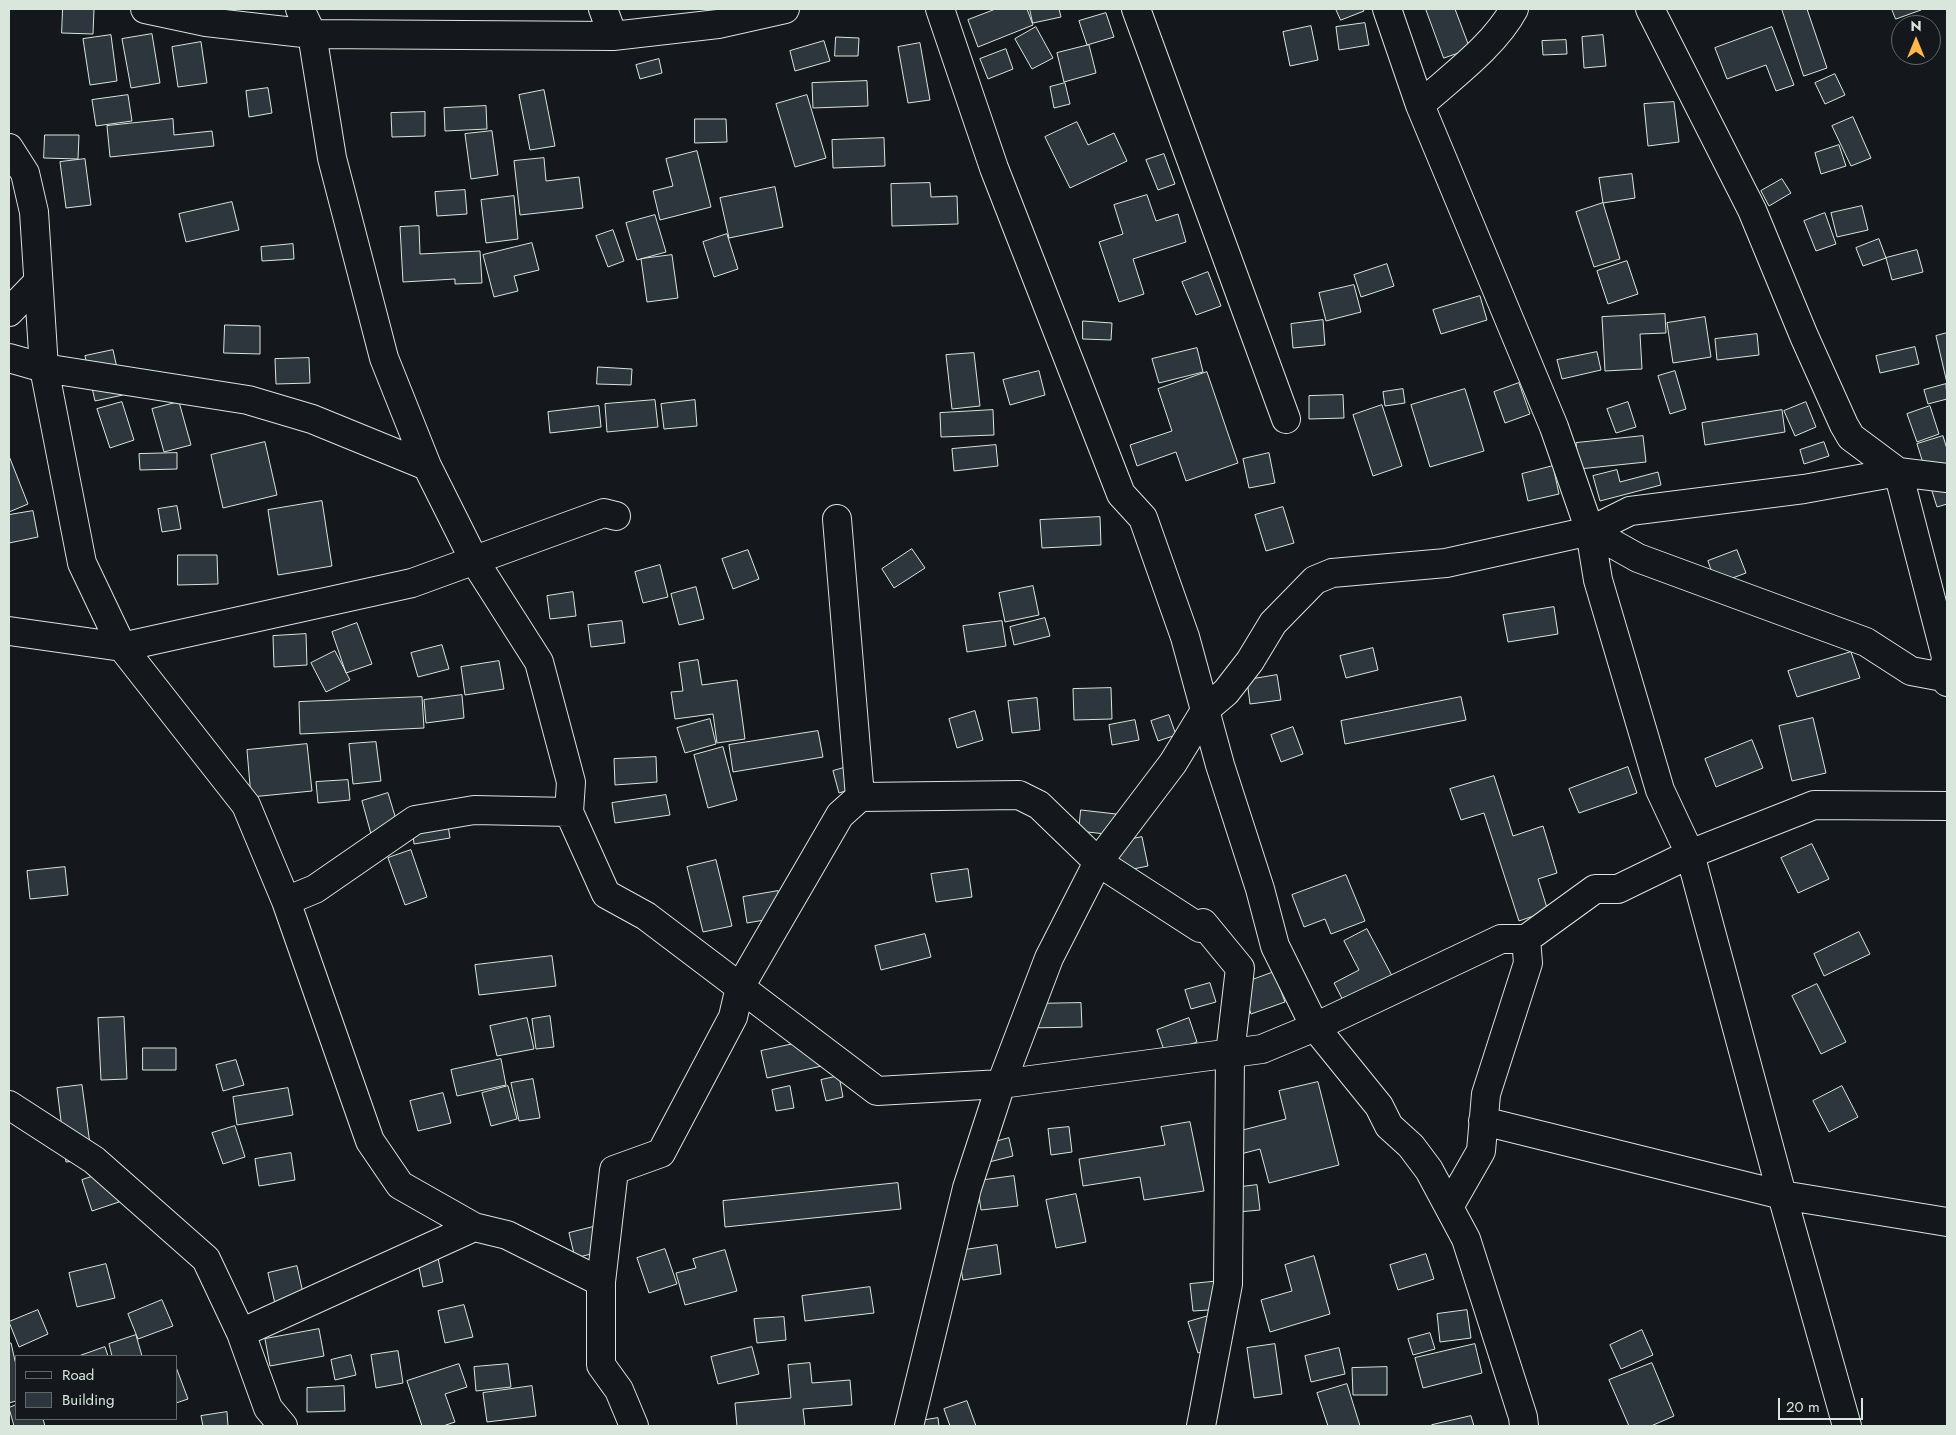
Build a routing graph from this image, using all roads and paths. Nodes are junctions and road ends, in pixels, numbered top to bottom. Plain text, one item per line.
1 (145, 9) edge
2 (300, 9) edge
3 (603, 9) edge
4 (785, 9) edge
5 (940, 9) edge
6 (1136, 9) edge
7 (1387, 9) edge
8 (1514, 9) edge
9 (1650, 9) edge
10 (312, 34) junction
11 (613, 36) junction
12 (1420, 105) junction
13 (9, 148) edge
14 (38, 282) junction
15 (9, 312) edge
16 (9, 358) edge
17 (44, 368) junction
18 (1286, 419) dead end
19 (427, 466) junction
20 (1898, 472) junction
21 (1947, 478) edge
22 (616, 516) dead end
23 (837, 519) dead end
24 (1590, 531) junction
25 (474, 560) junction
26 (9, 631) edge
27 (122, 647) junction
28 (1945, 679) edge
29 (1206, 709) junction
30 (860, 798) junction
31 (1947, 806) edge
32 (569, 812) junction
33 (1690, 854) junction
34 (1098, 862) junction
35 (286, 901) junction
36 (1526, 938) junction
37 (740, 987) junction
38 (1315, 1027) junction
39 (1230, 1054) junction
40 (1002, 1084) junction
41 (9, 1105) edge
42 (1483, 1121) junction
43 (1782, 1195) junction
44 (1449, 1208) junction
45 (1947, 1222) edge
46 (474, 1227) junction
47 (601, 1282) junction
48 (241, 1334) junction
49 (283, 1426) edge
50 (634, 1426) edge
51 (909, 1426) edge
52 (1201, 1426) edge
53 (1524, 1426) edge
54 (1847, 1426) edge

1 - 10 street
2 - 10 street
3 - 11 street
4 - 11 street
5 - 29 street
6 - 18 street
7 - 12 street
8 - 12 street
9 - 20 street
10 - 11 street
10 - 19 street
12 - 24 street
13 - 14 street
14 - 15 street
14 - 17 street
16 - 17 street
17 - 19 street
17 - 27 street
19 - 25 street
20 - 21 street
20 - 24 street
20 - 28 street
22 - 25 street
23 - 30 street
24 - 28 street
24 - 29 street
24 - 33 street
25 - 27 street
25 - 32 street
26 - 27 street
27 - 35 street
29 - 34 street
29 - 38 street
30 - 34 street
30 - 37 street
31 - 33 street
32 - 35 street
32 - 37 street
33 - 36 street
33 - 43 street
34 - 39 street
34 - 40 street
35 - 46 street
36 - 38 street
36 - 42 street
37 - 40 street
37 - 47 street
38 - 39 street
38 - 44 street
39 - 40 street
39 - 52 street
40 - 51 street
41 - 48 street
42 - 43 street
42 - 44 street
43 - 45 street
43 - 54 street
44 - 53 street
46 - 47 street
46 - 48 street
47 - 50 street
48 - 49 street

